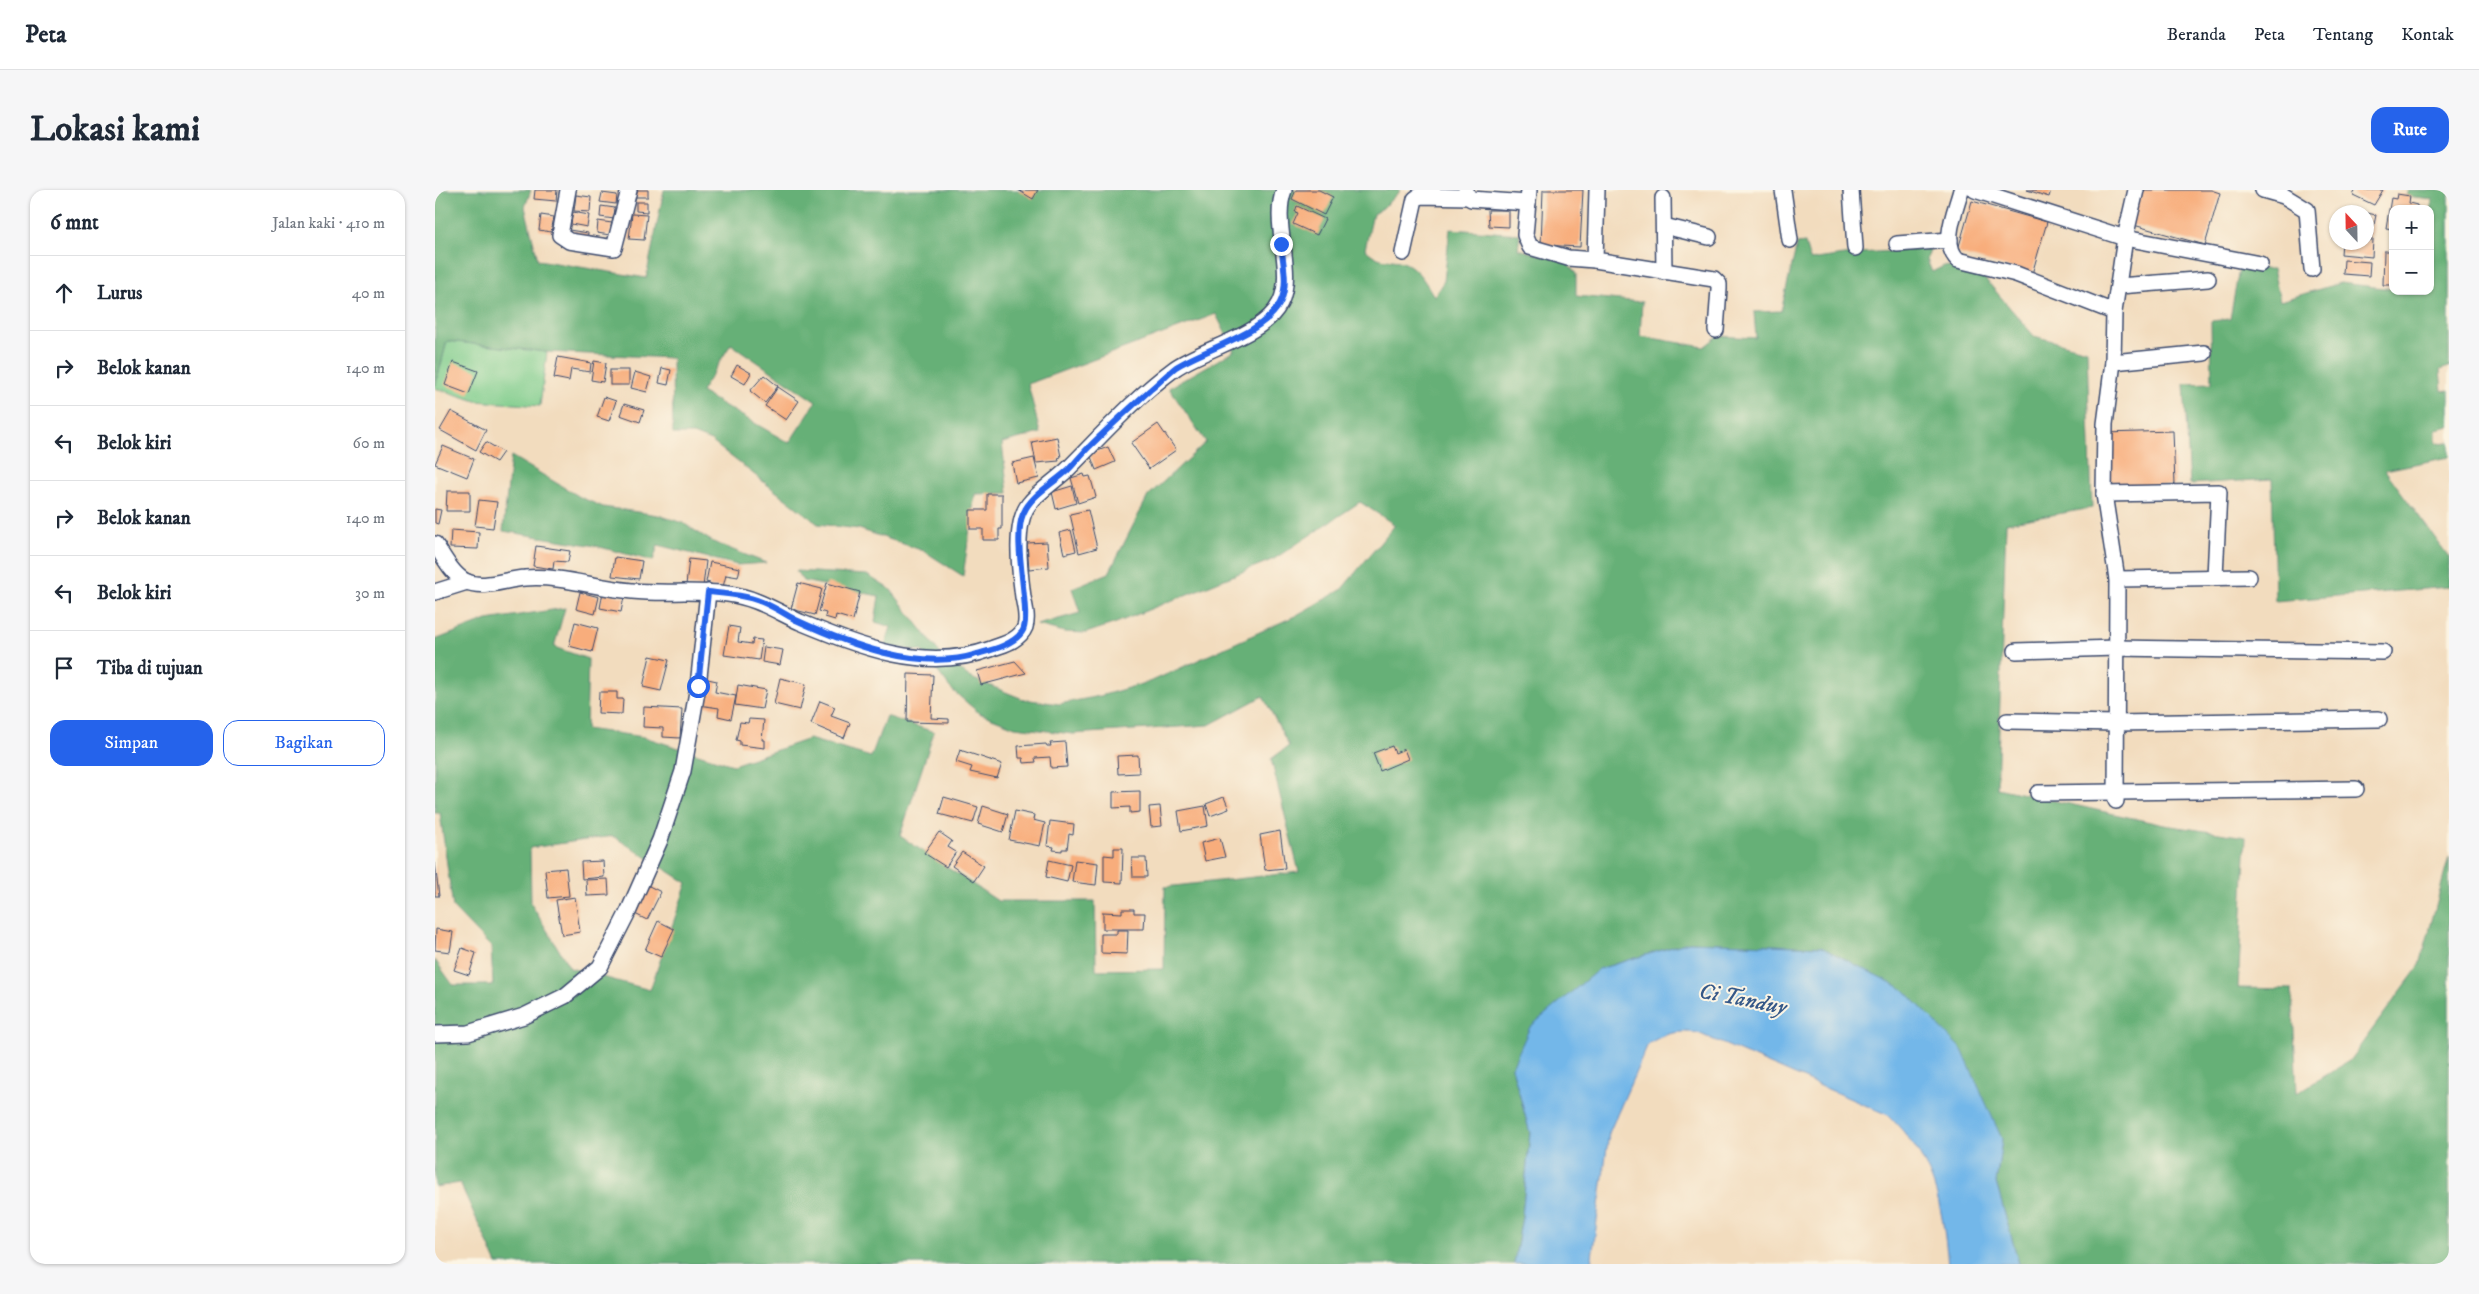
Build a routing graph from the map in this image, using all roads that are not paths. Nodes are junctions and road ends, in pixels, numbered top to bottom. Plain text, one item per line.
1 (568, 190) edge
2 (629, 190) edge
3 (1284, 190) edge
4 (1597, 190) edge
5 (1783, 190) edge
6 (1851, 190) edge
7 (1961, 190) edge
8 (1975, 190) edge
9 (2136, 190) edge
10 (2263, 190) edge
11 (2285, 193) edge
12 (1467, 194) edge
13 (1529, 197) edge
14 (1663, 198) dead end
15 (1663, 226) junction
16 (1709, 237) dead end
17 (2125, 238) junction
18 (1790, 240) dead end
19 (1949, 240) junction
20 (1897, 244) dead end
21 (1855, 248) dead end
22 (1403, 253) dead end
23 (1595, 260) junction
24 (2260, 264) dead end
25 (2312, 269) dead end
26 (1664, 272) junction
27 (2208, 279) dead end
28 (2119, 286) junction
29 (2113, 312) junction
30 (1716, 330) dead end
31 (2204, 354) dead end
32 (2113, 362) junction
33 (2105, 494) junction
34 (435, 544) edge
35 (2215, 577) junction
36 (2249, 577) dead end
37 (2117, 579) junction
38 (467, 582) junction
39 (435, 592) edge
40 (708, 592) junction
41 (2116, 648) junction
42 (2015, 651) dead end
43 (2383, 652) dead end
44 (2379, 718) dead end
45 (2007, 721) dead end
46 (2117, 723) junction
47 (2356, 789) dead end
48 (2038, 794) dead end
49 (2116, 796) junction
50 (435, 1034) edge

1 - 2 street
3 - 40 street
4 - 23 street
5 - 18 street
6 - 21 street
7 - 19 street
8 - 17 street
9 - 17 street
10 - 11 street
11 - 25 street
12 - 13 street
12 - 22 street
13 - 23 street
14 - 15 street
15 - 16 street
15 - 26 street
17 - 24 street
17 - 28 street
19 - 20 street
19 - 29 street
23 - 26 street
26 - 30 street
27 - 28 street
28 - 29 street
29 - 32 street
31 - 32 street
32 - 33 street
33 - 35 street
33 - 37 street
34 - 38 street
35 - 36 street
35 - 37 street
37 - 41 street
38 - 39 street
38 - 40 street
40 - 50 street
41 - 42 street
41 - 43 street
41 - 46 street
44 - 46 street
45 - 46 street
46 - 49 street
47 - 49 street
48 - 49 street

